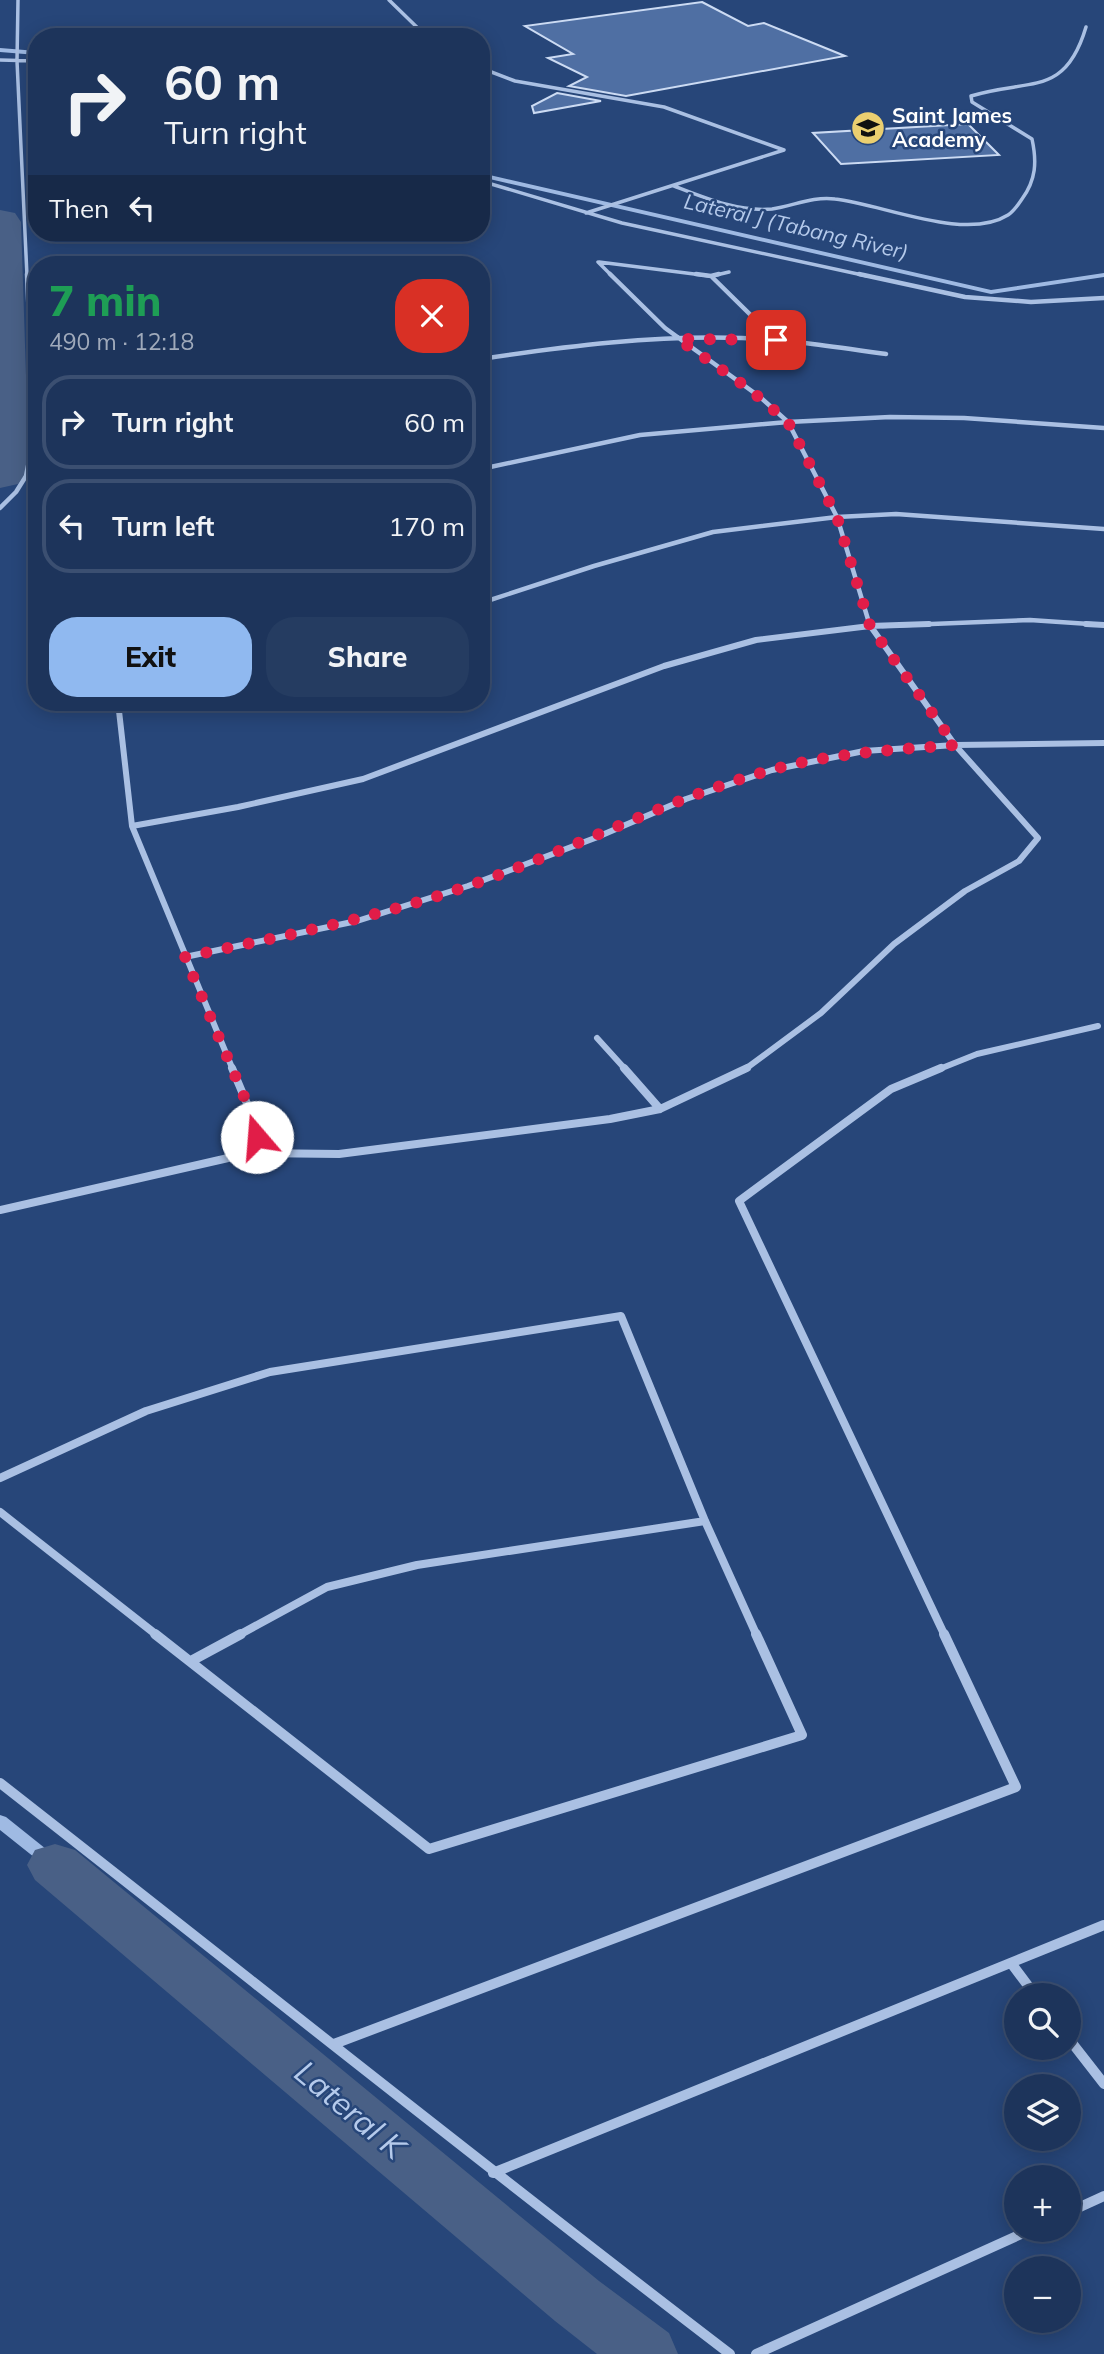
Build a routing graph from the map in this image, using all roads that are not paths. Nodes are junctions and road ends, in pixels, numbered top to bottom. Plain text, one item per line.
1 (18, 0) edge
2 (389, 0) edge
3 (1086, 27) dead end
4 (418, 28) edge
5 (17, 58) junction
6 (0, 60) edge
7 (28, 60) edge
8 (490, 71) edge
9 (490, 184) edge
10 (674, 186) junction
11 (586, 213) junction
12 (729, 272) dead end
13 (711, 276) junction
14 (1104, 298) edge
15 (28, 303) edge
16 (678, 339) junction
17 (776, 340) junction
18 (886, 354) dead end
19 (490, 358) edge
20 (788, 422) junction
21 (1104, 428) edge
22 (490, 467) edge
23 (28, 474) edge
24 (0, 508) edge
25 (837, 517) junction
26 (1104, 529) edge
27 (490, 600) edge
28 (1104, 625) edge
29 (870, 626) junction
30 (119, 711) edge
31 (1104, 743) edge
32 (955, 745) junction
33 (132, 826) junction
34 (185, 957) junction
35 (1098, 1026) dead end
36 (597, 1038) dead end
37 (660, 1109) junction
38 (250, 1153) junction
39 (0, 1210) edge
40 (0, 1478) edge
41 (0, 1512) edge
42 (705, 1521) junction
43 (191, 1661) junction
44 (0, 1783) edge
45 (1104, 1925) edge
46 (1011, 1963) junction
47 (1026, 1983) edge
48 (334, 2044) junction
49 (1081, 2054) edge
50 (1104, 2084) edge
51 (493, 2173) junction
52 (1104, 2196) edge
53 (1081, 2206) edge
54 (1004, 2242) edge
55 (730, 2354) edge
56 (756, 2354) edge

1 - 5 street
2 - 4 street
3 - 10 street
5 - 6 street
5 - 7 street
5 - 15 street
8 - 10 street
9 - 11 street
10 - 11 street
11 - 14 street
12 - 13 street
13 - 16 street
13 - 17 street
16 - 17 street
16 - 19 street
16 - 20 street
17 - 18 street
20 - 21 street
20 - 22 street
20 - 25 street
23 - 24 street
25 - 26 street
25 - 27 street
25 - 29 street
28 - 29 street
29 - 32 street
29 - 33 street
30 - 33 street
31 - 32 street
32 - 34 street
32 - 37 street
33 - 34 street
34 - 38 street
35 - 48 street
36 - 37 street
37 - 38 street
38 - 39 street
40 - 42 street
41 - 43 street
42 - 43 street
42 - 43 street
44 - 48 street
45 - 46 street
46 - 47 street
46 - 51 street
48 - 51 street
49 - 50 street
51 - 55 street
52 - 53 street
54 - 56 street

